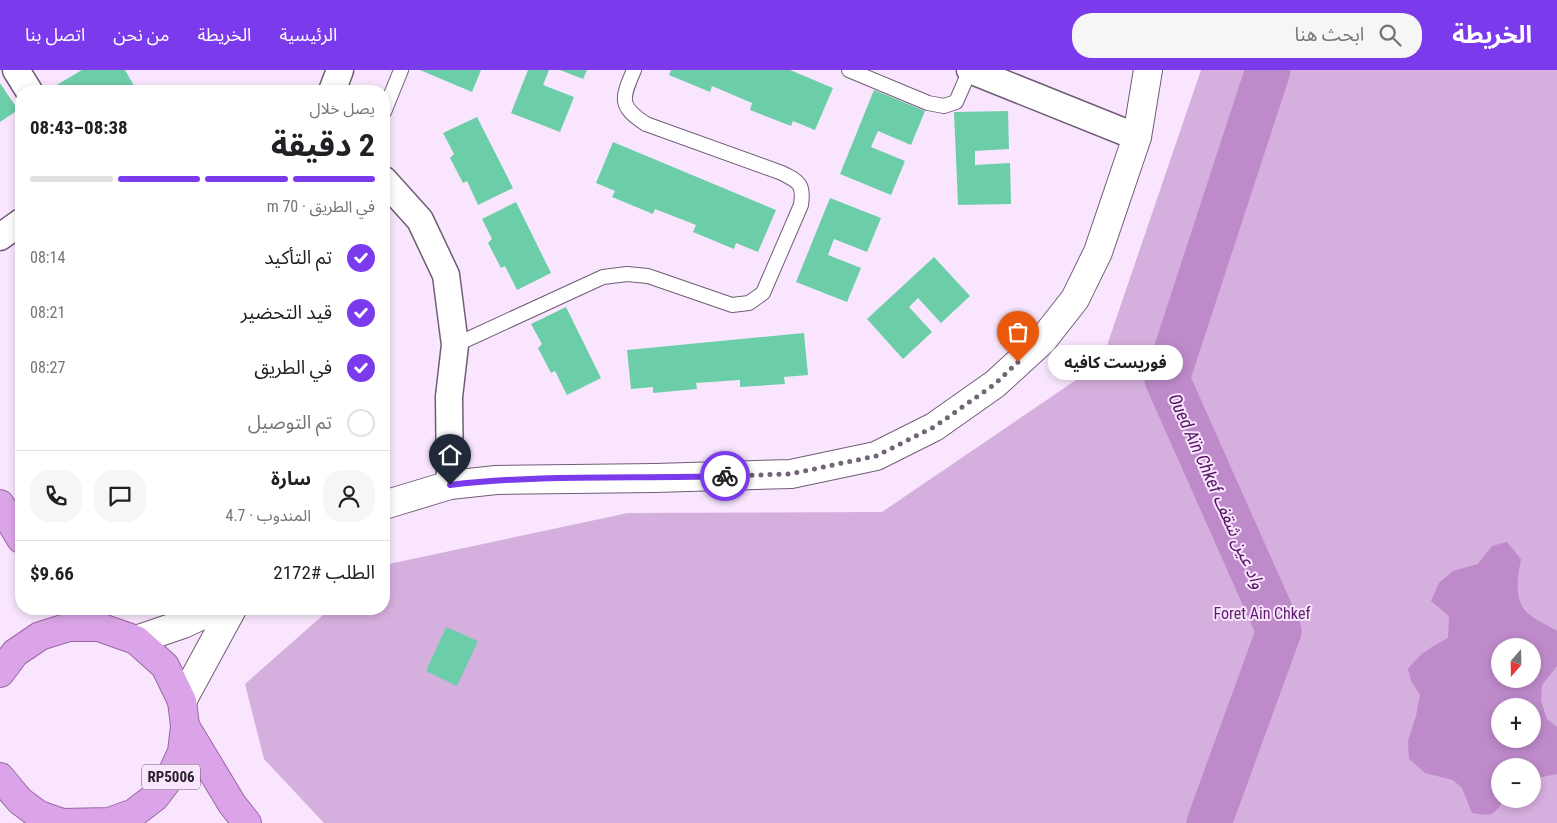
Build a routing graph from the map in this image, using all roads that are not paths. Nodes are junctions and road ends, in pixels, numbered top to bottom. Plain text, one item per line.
1 (16, 70) edge
2 (340, 70) edge
3 (402, 70) edge
4 (634, 70) edge
5 (849, 70) edge
6 (970, 70) edge
7 (1148, 70) edge
8 (26, 85) edge
9 (334, 85) edge
10 (390, 98) edge
11 (1137, 137) junction
12 (390, 187) edge
13 (15, 226) edge
14 (0, 237) edge
15 (455, 345) junction
16 (450, 485) junction
17 (390, 503) edge
18 (0, 504) edge
19 (15, 529) edge
20 (84, 615) edge
21 (202, 615) edge
22 (229, 615) edge
23 (99, 627) junction
24 (136, 640) junction
25 (0, 673) edge
26 (183, 713) junction
27 (0, 777) edge
28 (110, 823) edge
29 (247, 823) edge

1 - 8 street
2 - 9 street
3 - 10 lane
4 - 15 lane
5 - 6 lane
6 - 11 street
7 - 11 street
11 - 16 street
12 - 15 street
13 - 14 street
15 - 16 street
16 - 17 street
18 - 19 highway
20 - 23 highway, RP5006
21 - 24 street
22 - 26 street
23 - 24 highway, RP5006
23 - 25 highway, RP5006
24 - 26 highway, RP5006
26 - 28 highway, RP5006
26 - 29 highway, RP5006
27 - 28 highway, RP5006

